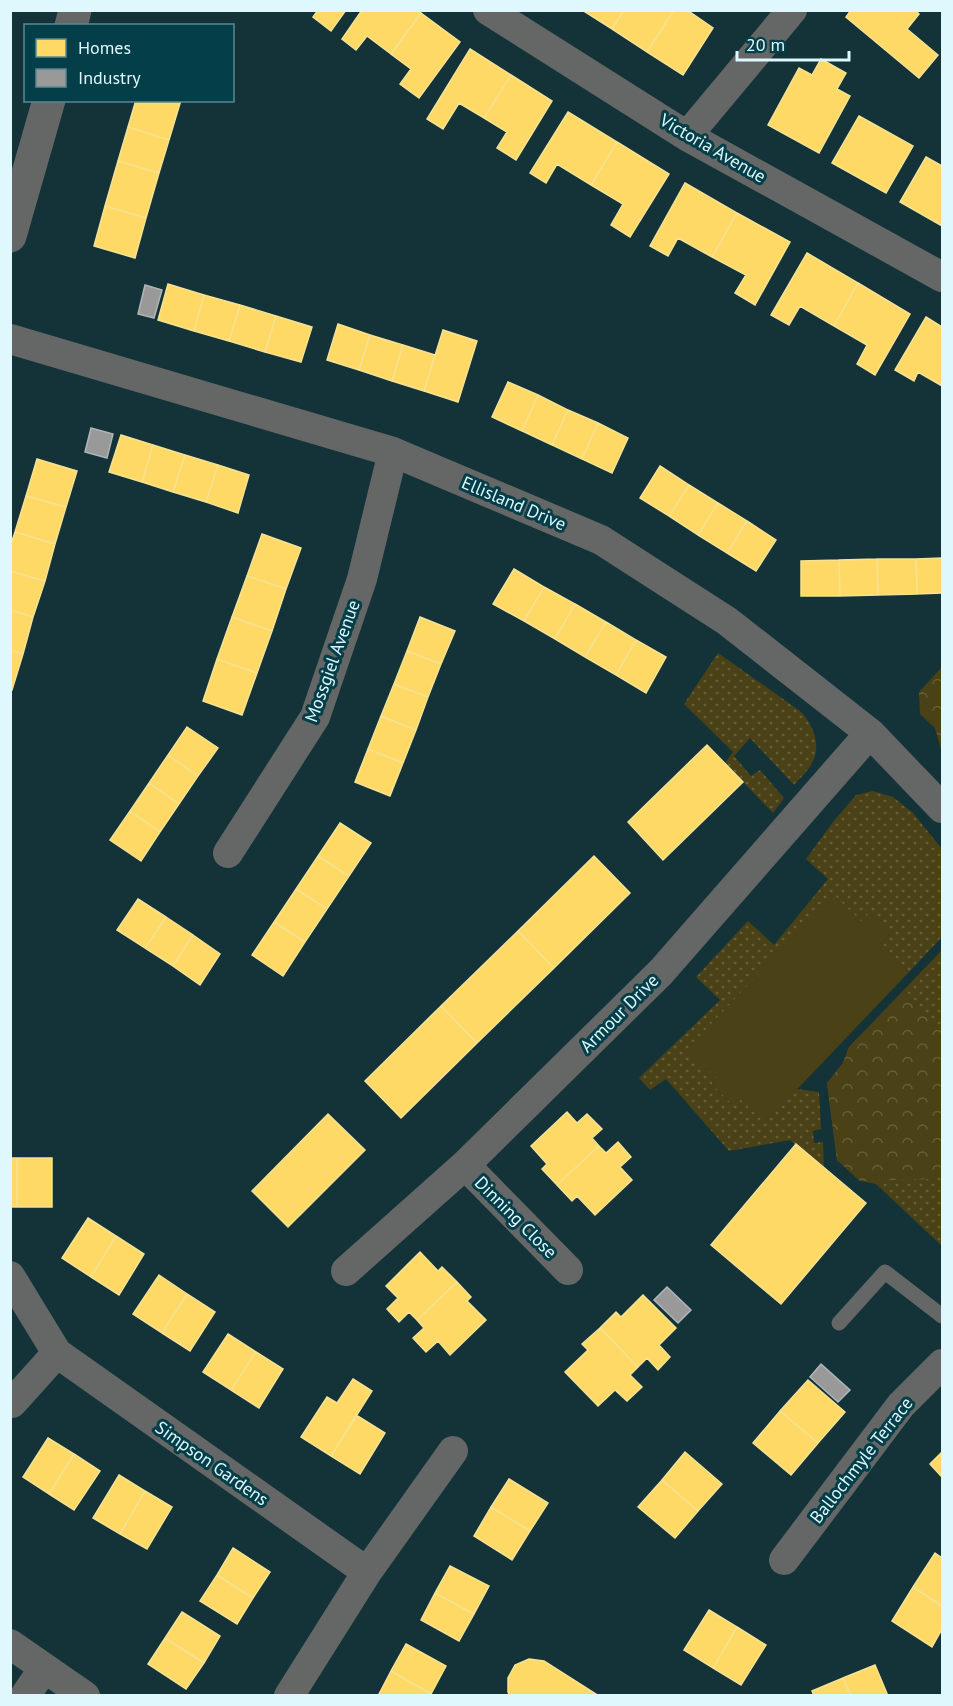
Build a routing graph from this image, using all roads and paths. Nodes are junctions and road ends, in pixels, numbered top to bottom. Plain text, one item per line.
1 (488, 10) edge
2 (792, 10) edge
3 (48, 102) edge
4 (687, 136) junction
5 (10, 236) edge
6 (942, 277) edge
7 (10, 339) edge
8 (393, 452) junction
9 (870, 733) junction
10 (942, 808) edge
11 (228, 853) dead end
12 (465, 1165) junction
13 (568, 1270) dead end
14 (346, 1271) dead end
15 (10, 1276) edge
16 (942, 1316) edge
17 (839, 1323) dead end
18 (57, 1353) junction
19 (942, 1364) edge
20 (12, 1403) edge
21 (453, 1451) dead end
22 (784, 1560) dead end
23 (367, 1572) junction
24 (10, 1644) edge
25 (44, 1668) junction
26 (25, 1695) edge
27 (85, 1695) edge
28 (289, 1695) edge

1 - 4 street, Victoria Avenue
2 - 4 street
3 - 5 street
4 - 6 street, Victoria Avenue
7 - 8 street, Ellisland Drive
8 - 9 street, Ellisland Drive
8 - 11 street, Mossgiel Avenue
9 - 10 street, Ellisland Drive
9 - 12 street, Armour Drive
12 - 13 street, Dinning Close
12 - 14 street, Armour Drive
15 - 18 street, Simpson Gardens
16 - 17 lane
18 - 20 street
18 - 23 street, Simpson Gardens
19 - 22 street, Ballochmyle Terrace
21 - 23 street
23 - 28 street
24 - 25 street
25 - 26 street
25 - 27 street

